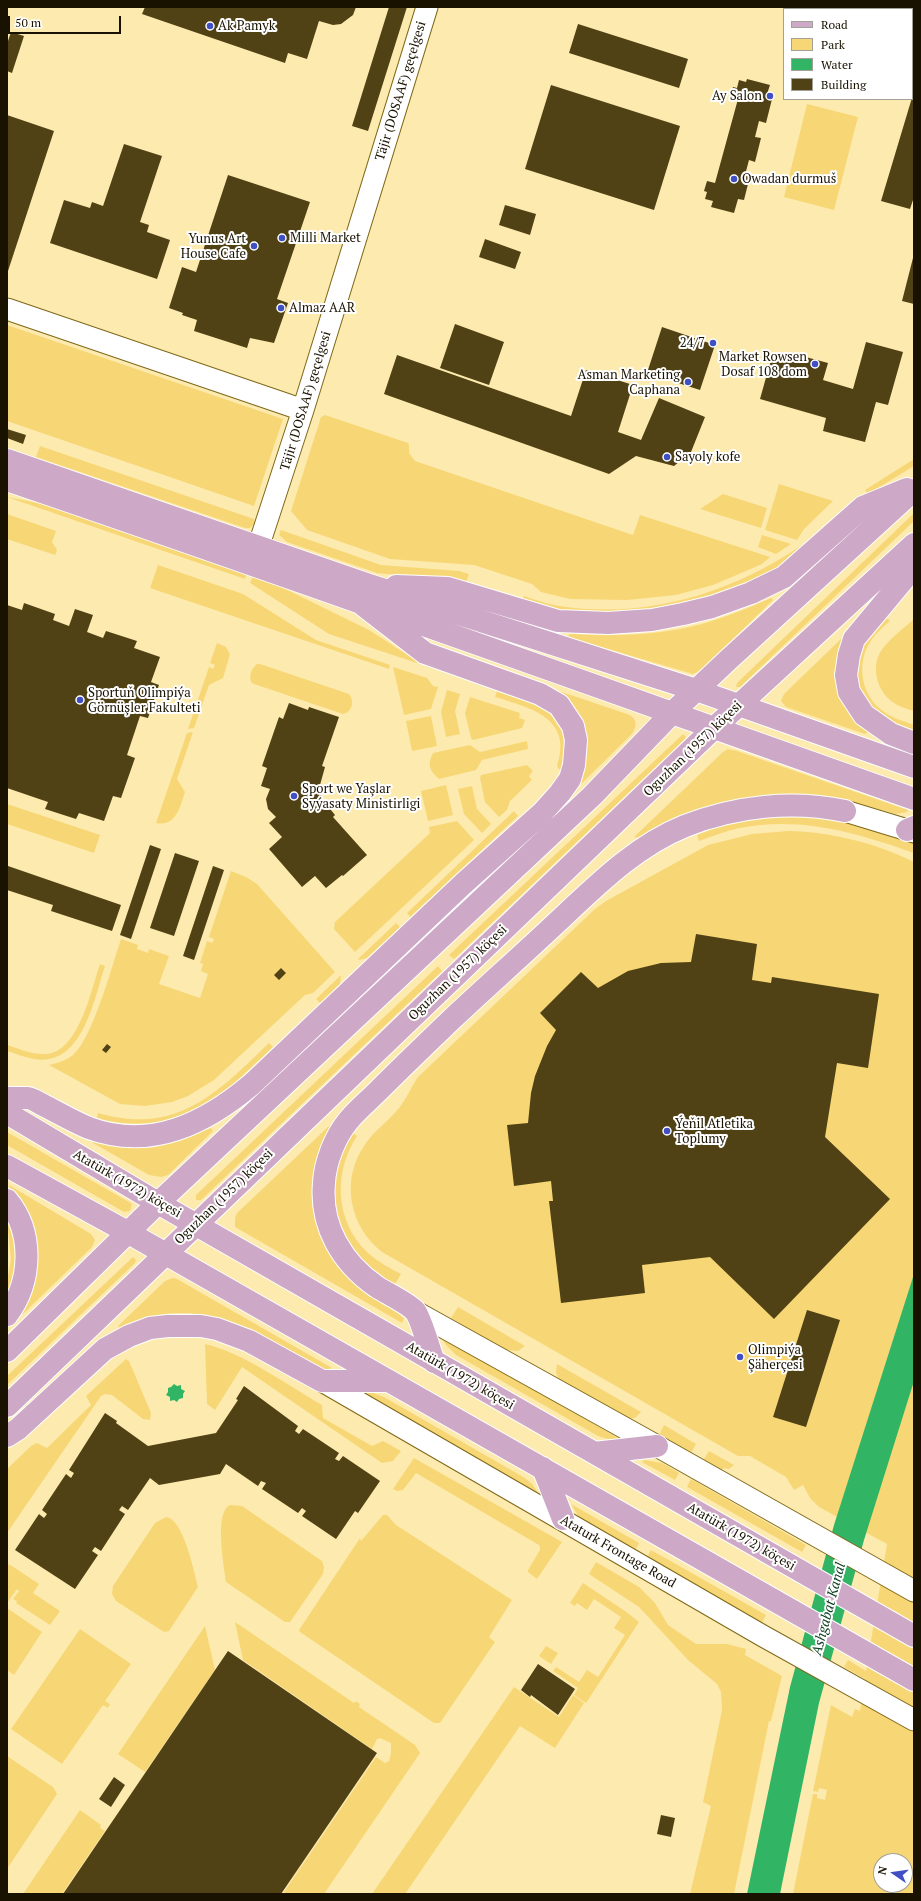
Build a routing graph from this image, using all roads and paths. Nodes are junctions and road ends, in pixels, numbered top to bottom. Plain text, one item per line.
1 (427, 7) edge
2 (7, 309) edge
3 (303, 410) junction
4 (7, 460) edge
5 (7, 480) edge
6 (914, 486) edge
7 (914, 490) edge
8 (914, 544) edge
9 (256, 555) junction
10 (914, 567) edge
11 (366, 595) junction
12 (696, 690) junction
13 (739, 705) junction
14 (672, 713) junction
15 (714, 728) junction
16 (914, 743) edge
17 (914, 767) edge
18 (914, 799) edge
19 (846, 811) joint
20 (912, 829) edge
21 (463, 884) junction
22 (551, 928) junction
23 (494, 939) junction
24 (431, 947) junction
25 (430, 1000) junction
26 (352, 1021) junction
27 (299, 1040) junction
28 (397, 1072) junction
29 (7, 1098) edge
30 (7, 1113) edge
31 (7, 1166) edge
32 (7, 1200) edge
33 (158, 1203) junction
34 (196, 1224) junction
35 (129, 1233) junction
36 (165, 1253) junction
37 (416, 1312) junction
38 (7, 1315) edge
39 (7, 1351) edge
40 (434, 1362) junction
41 (389, 1381) junction
42 (322, 1382) junction
43 (7, 1406) edge
44 (7, 1436) edge
45 (658, 1446) junction
46 (594, 1453) junction
47 (543, 1468) junction
48 (563, 1520) junction
49 (914, 1591) edge
50 (914, 1636) edge
51 (914, 1680) edge
52 (914, 1720) edge

1 - 3 street, Täjir (DOSAAF) geçelgesi
2 - 3 street
3 - 9 street, Täjir (DOSAAF) geçelgesi
4 - 9 main road
5 - 9 main road
6 - 11 main road
7 - 12 main road
8 - 13 main road, Oguzhan (1957) köçesi
9 - 11 main road
10 - 16 main road
11 - 12 main road
11 - 14 main road
11 - 21 main road
12 - 13 main road
12 - 14 main road
13 - 15 main road, Oguzhan (1957) köçesi
13 - 17 main road
14 - 15 main road
14 - 24 main road
15 - 18 main road
15 - 23 main road, Oguzhan (1957) köçesi
19 - 20 street
19 - 22 main road
21 - 24 main road
21 - 27 main road
22 - 23 main road
22 - 28 main road
23 - 25 main road, Oguzhan (1957) köçesi
24 - 26 main road
25 - 28 main road
25 - 34 main road, Oguzhan (1957) köçesi
26 - 27 main road
26 - 33 main road
27 - 29 main road
28 - 37 main road
30 - 33 main road, Atatürk (1972) köçesi
31 - 35 main road
32 - 38 main road
33 - 34 main road, Atatürk (1972) köçesi
33 - 35 main road
34 - 36 main road, Oguzhan (1957) köçesi
34 - 40 main road, Atatürk (1972) köçesi
35 - 36 main road
35 - 39 main road
36 - 41 main road
36 - 43 main road, Oguzhan (1957) köçesi
37 - 40 main road
37 - 45 street
40 - 46 main road, Atatürk (1972) köçesi
41 - 42 main road
41 - 47 main road
42 - 44 main road
42 - 48 street, Ataturk Frontage Road
45 - 46 main road
45 - 49 street
46 - 50 main road, Atatürk (1972) köçesi
47 - 48 main road
47 - 51 main road
48 - 52 street, Ataturk Frontage Road

